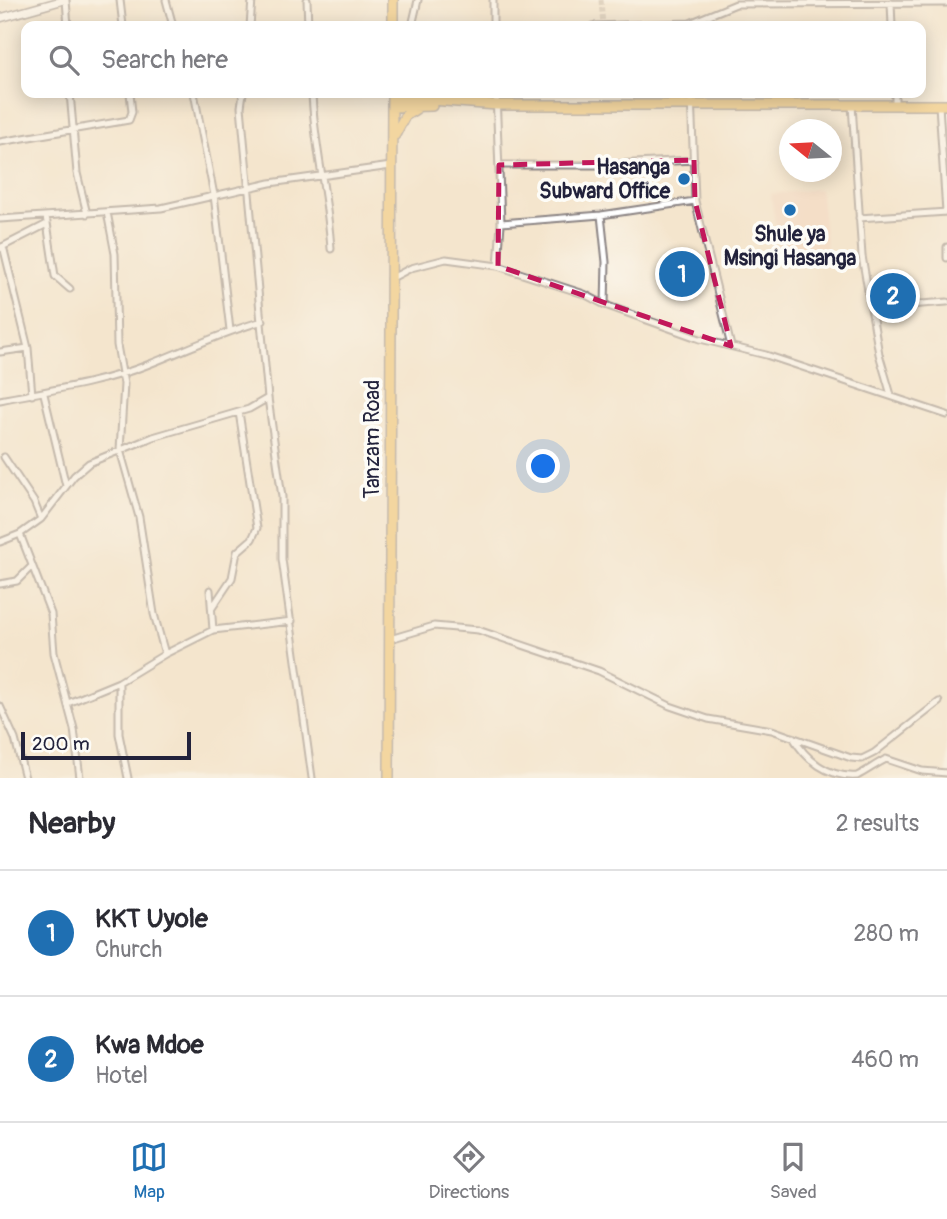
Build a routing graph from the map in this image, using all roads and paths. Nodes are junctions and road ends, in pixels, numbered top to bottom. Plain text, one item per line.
1 (65, 0) edge
2 (120, 0) edge
3 (166, 0) edge
4 (252, 0) edge
5 (307, 0) edge
6 (393, 0) edge
7 (418, 0) edge
8 (493, 0) edge
9 (723, 0) edge
10 (882, 1) edge
11 (891, 3) junction
12 (947, 4) edge
13 (723, 7) junction
14 (0, 18) edge
15 (67, 21) edge
16 (122, 21) edge
17 (172, 21) edge
18 (250, 21) edge
19 (308, 21) edge
20 (393, 21) edge
21 (413, 21) edge
22 (494, 21) edge
23 (696, 21) edge
24 (892, 21) edge
25 (70, 98) edge
26 (130, 98) edge
27 (195, 98) edge
28 (242, 98) edge
29 (312, 98) edge
30 (414, 98) edge
31 (496, 98) edge
32 (691, 98) edge
33 (895, 98) edge
34 (392, 100) edge
35 (420, 103) junction
36 (497, 105) junction
37 (691, 105) junction
38 (852, 105) junction
39 (943, 105) edge
40 (895, 106) junction
41 (73, 130) junction
42 (0, 142) edge
43 (392, 143) junction
44 (694, 160) junction
45 (499, 165) junction
46 (392, 166) junction
47 (323, 176) junction
48 (251, 187) junction
49 (214, 195) junction
50 (695, 201) junction
51 (107, 212) junction
52 (947, 212) edge
53 (87, 214) junction
54 (601, 215) junction
55 (46, 216) junction
56 (859, 218) junction
57 (0, 219) edge
58 (501, 223) junction
59 (47, 224) junction
60 (1, 247) edge
61 (947, 247) edge
62 (331, 249) dead end
63 (947, 258) edge
64 (498, 266) junction
65 (390, 279) junction
66 (70, 289) dead end
67 (947, 302) edge
68 (605, 305) junction
69 (872, 308) junction
70 (263, 321) junction
71 (230, 330) junction
72 (731, 346) junction
73 (28, 348) junction
74 (0, 352) edge
75 (123, 373) junction
76 (44, 394) junction
77 (32, 395) junction
78 (891, 395) junction
79 (268, 398) junction
80 (0, 400) edge
81 (239, 412) junction
82 (947, 415) edge
83 (120, 450) junction
84 (4, 457) dead end
85 (66, 487) junction
86 (41, 519) junction
87 (20, 534) junction
88 (0, 542) edge
89 (33, 566) junction
90 (0, 584) edge
91 (210, 590) dead end
92 (212, 608) junction
93 (292, 621) junction
94 (213, 630) junction
95 (388, 640) junction
96 (164, 654) junction
97 (118, 682) junction
98 (939, 702) dead end
99 (68, 703) junction
100 (0, 706) edge
101 (793, 737) junction
102 (947, 773) edge
103 (25, 778) edge
104 (80, 778) edge
105 (128, 778) edge
106 (312, 778) edge
107 (389, 778) edge

1 - 14 street
1 - 15 street
2 - 16 street
3 - 17 street
4 - 18 street
5 - 19 street
6 - 20 highway
7 - 21 street
8 - 22 street
9 - 13 street
10 - 11 street
10 - 13 street
11 - 12 street
11 - 24 street
13 - 23 street
25 - 41 street
26 - 41 street
27 - 49 street
28 - 48 street
29 - 47 street
30 - 35 highway
31 - 36 street
32 - 37 street
33 - 40 street
34 - 35 highway
34 - 43 highway, Tanzam Road
35 - 36 highway
35 - 43 highway
36 - 37 highway
36 - 45 street
37 - 38 highway
37 - 44 street
38 - 40 highway
38 - 56 street
39 - 40 highway
39 - 52 street
41 - 42 street
41 - 53 street
43 - 46 highway, Tanzam Road
44 - 45 street
44 - 50 street
45 - 58 street
46 - 47 street
46 - 65 highway, Tanzam Road
47 - 48 street
47 - 62 street
48 - 49 street
48 - 70 street
49 - 51 street
49 - 71 street
50 - 54 street
50 - 72 street
51 - 53 street
51 - 75 street
52 - 56 street
53 - 55 street
54 - 58 street
54 - 68 street
55 - 57 street
55 - 59 street
56 - 69 street
58 - 64 street
59 - 60 street
59 - 66 street
60 - 73 street
61 - 63 street
64 - 65 street
64 - 68 street
65 - 95 highway, Tanzam Road
67 - 69 street
68 - 72 street
69 - 78 street
70 - 71 street
70 - 79 street
71 - 75 street
72 - 78 street
73 - 74 street
73 - 77 street
75 - 76 street
75 - 83 street
76 - 77 street
76 - 85 street
77 - 80 street
78 - 82 street
79 - 81 street
79 - 93 street
81 - 83 street
81 - 92 street
83 - 85 street
83 - 96 street
84 - 86 street
85 - 86 street
86 - 87 street
87 - 88 street
87 - 89 street
89 - 90 street
89 - 99 street
91 - 92 street
92 - 94 street
93 - 94 street
93 - 106 street
94 - 96 street
95 - 101 street
95 - 107 highway, Tanzam Road
96 - 97 street
97 - 99 street
97 - 105 street
98 - 101 street
99 - 104 street
100 - 103 street
101 - 102 street

